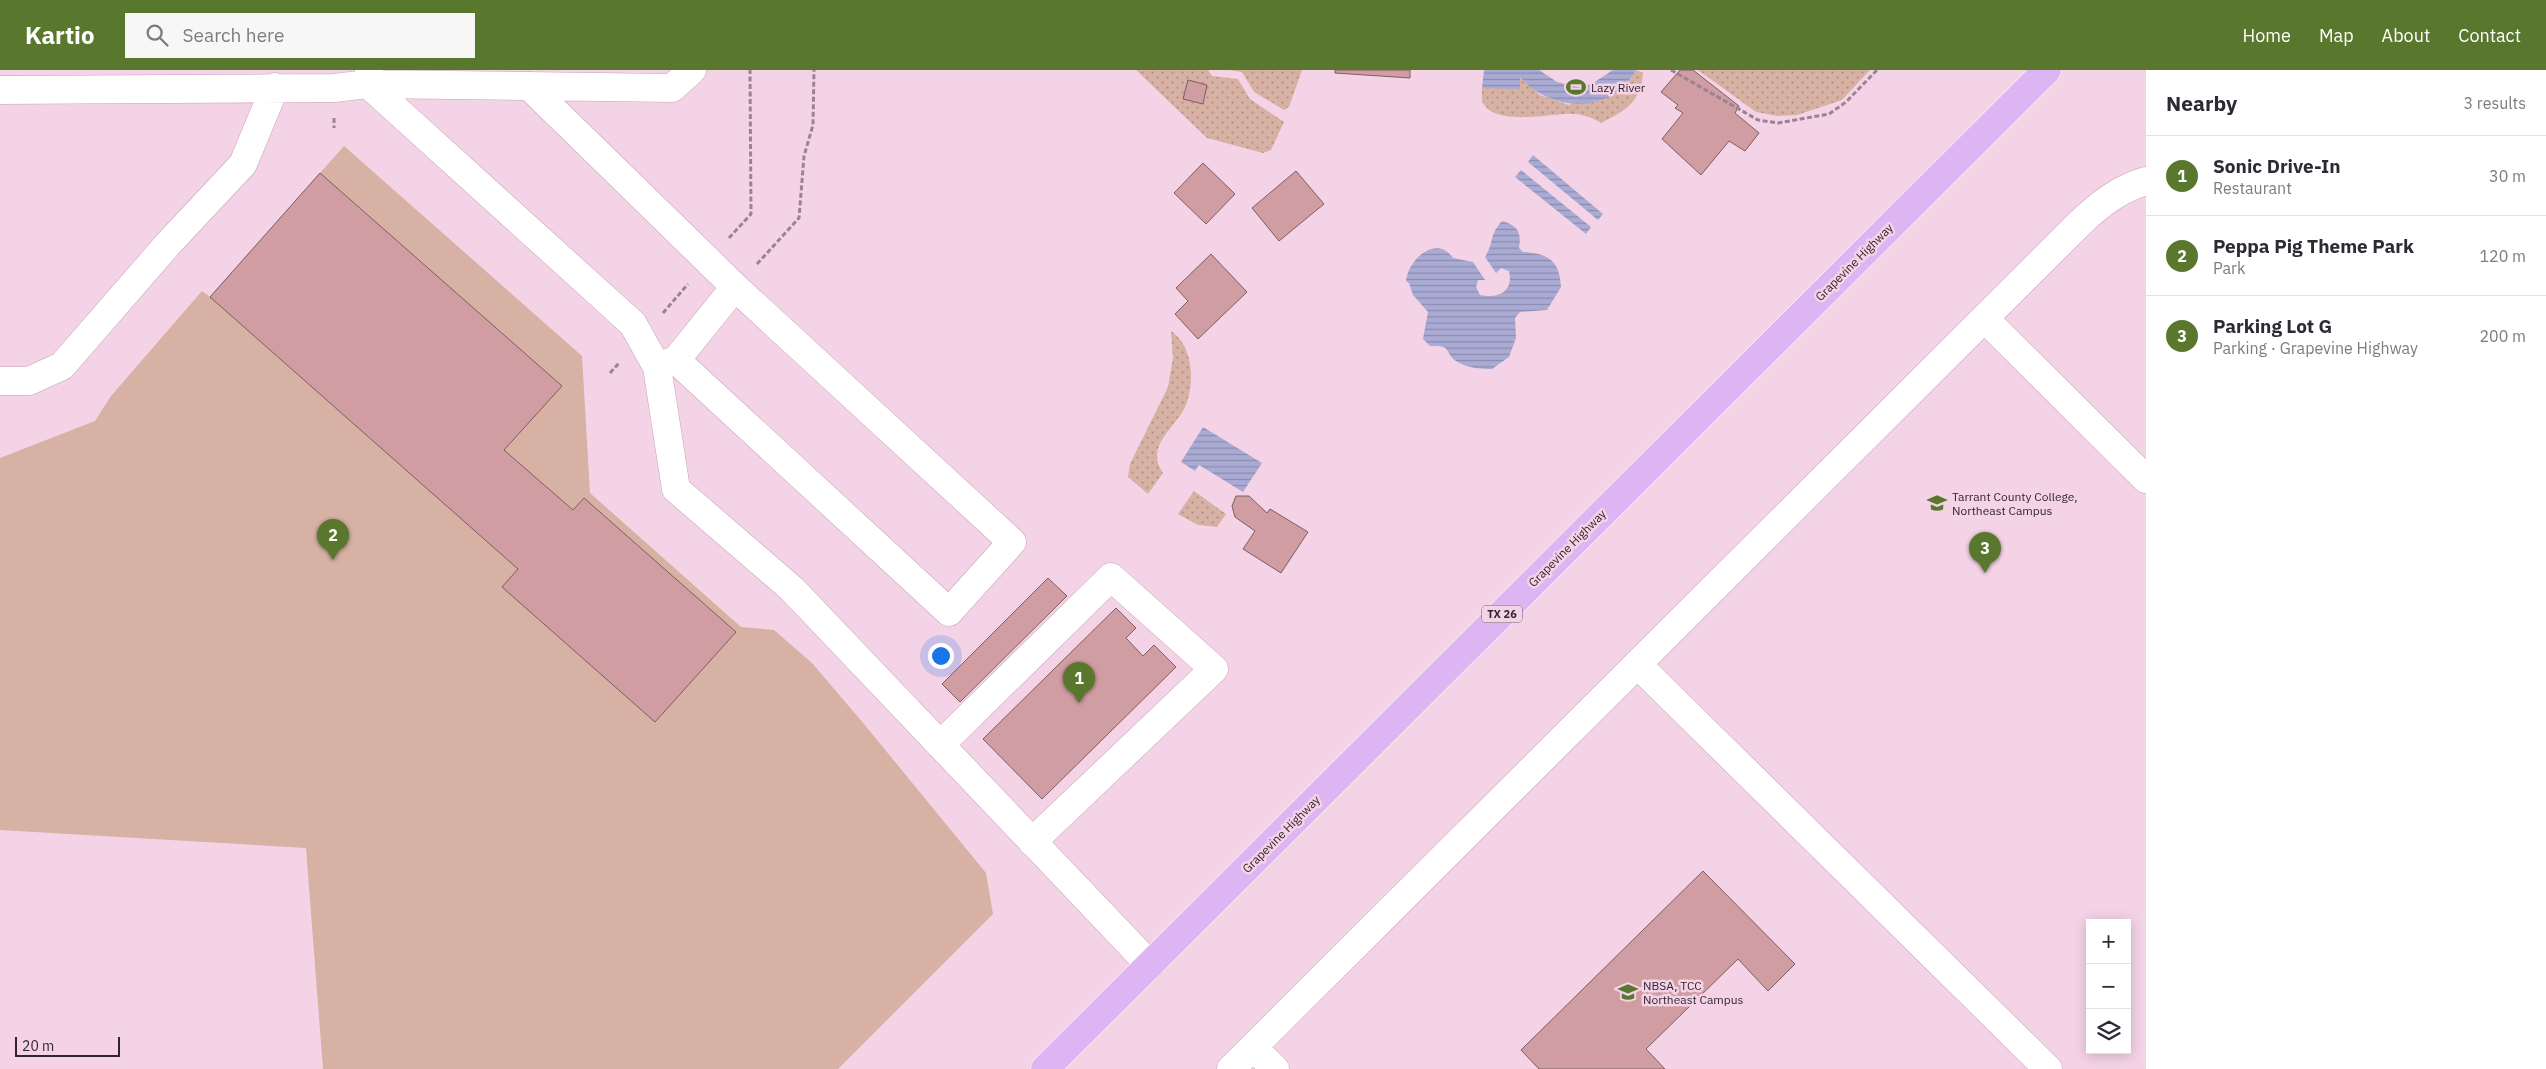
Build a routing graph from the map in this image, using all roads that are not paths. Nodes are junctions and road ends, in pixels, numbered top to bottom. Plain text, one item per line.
1 (692, 70) edge
2 (2047, 70) edge
3 (368, 77) edge
4 (529, 86) junction
5 (275, 87) junction
6 (0, 90) edge
7 (2146, 181) edge
8 (735, 286) junction
9 (1985, 318) junction
10 (666, 364) junction
11 (0, 381) edge
12 (2146, 479) edge
13 (1637, 664) junction
14 (940, 745) junction
15 (1032, 842) junction
16 (1150, 965) junction
17 (1253, 1047) junction
18 (1045, 1069) edge
19 (1231, 1069) edge
20 (1275, 1069) edge
21 (2048, 1069) edge

1 - 4 lane
2 - 16 main road, Grapevine Highway / TX 26
3 - 4 lane
3 - 5 lane
3 - 10 lane
4 - 8 lane
5 - 6 lane
5 - 11 lane
7 - 9 lane
8 - 10 lane
8 - 10 lane
9 - 12 lane
9 - 13 lane
10 - 14 lane
13 - 17 lane
13 - 21 lane
14 - 15 lane
14 - 15 lane
15 - 16 lane
16 - 18 main road, Grapevine Highway / TX 26
17 - 19 lane
17 - 20 lane

